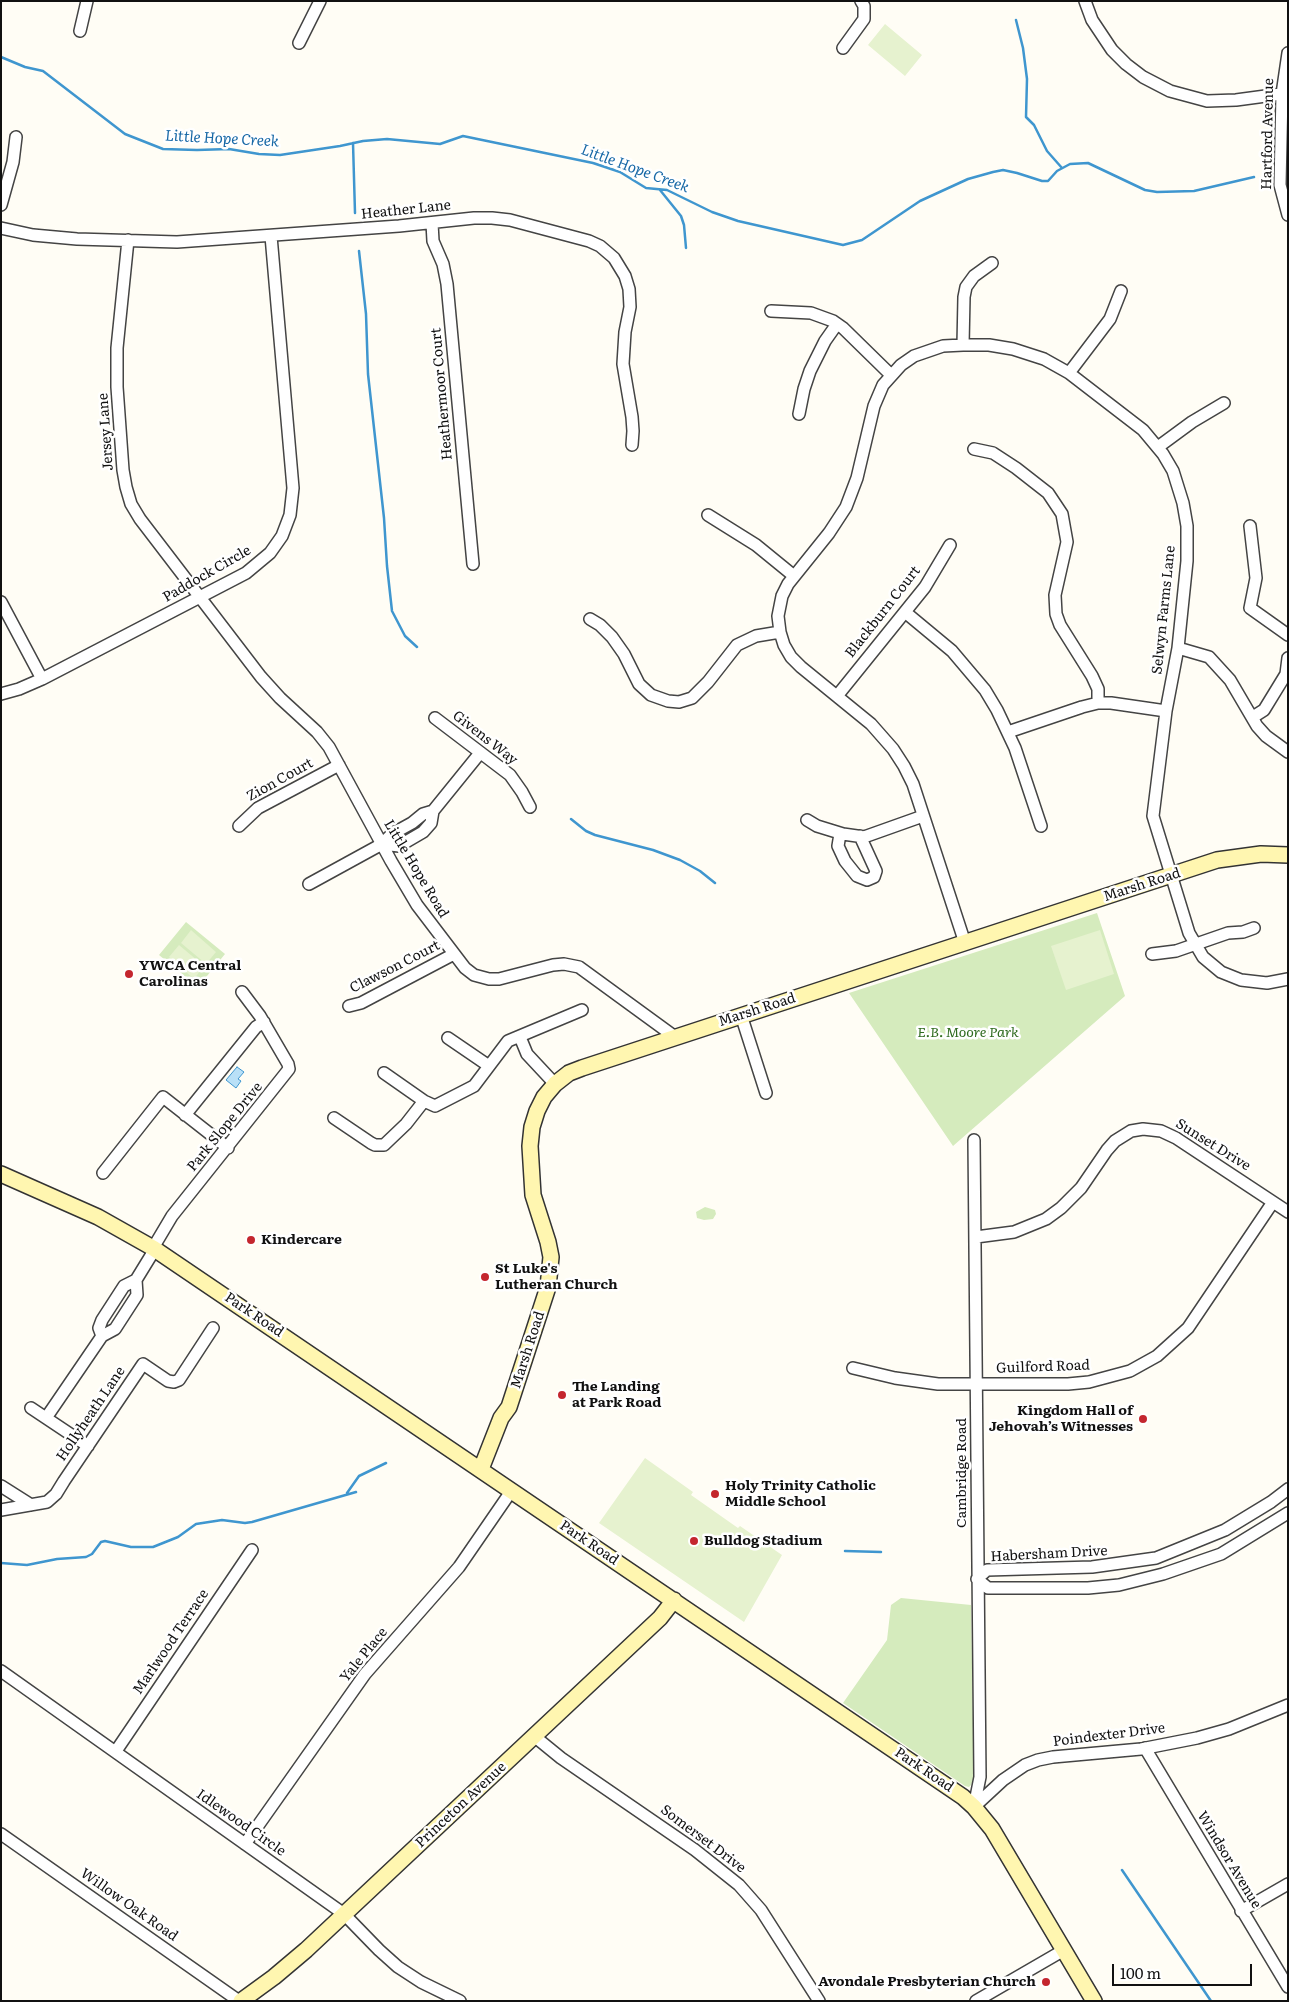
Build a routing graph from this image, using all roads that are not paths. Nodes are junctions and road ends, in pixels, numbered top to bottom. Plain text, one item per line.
1 (87, 1) edge
2 (320, 1) edge
3 (860, 1) edge
4 (1085, 1) edge
5 (80, 31) dead end
6 (299, 43) dead end
7 (843, 48) dead end
8 (1288, 53) edge
9 (1285, 93) edge
10 (16, 137) dead end
11 (1, 205) edge
12 (1288, 215) edge
13 (432, 223) junction
14 (1, 228) edge
15 (271, 236) junction
16 (128, 240) junction
17 (992, 263) dead end
18 (1121, 291) dead end
19 (770, 311) dead end
20 (837, 324) junction
21 (963, 345) junction
22 (1069, 373) junction
23 (891, 374) junction
24 (1224, 403) dead end
25 (799, 414) dead end
26 (632, 446) dead end
27 (1158, 447) junction
28 (974, 448) dead end
29 (708, 515) dead end
30 (1250, 526) dead end
31 (950, 545) dead end
32 (473, 564) dead end
33 (794, 576) junction
34 (200, 598) junction
35 (1, 602) edge
36 (905, 612) junction
37 (590, 619) dead end
38 (780, 632) junction
39 (1288, 635) edge
40 (1178, 648) junction
41 (1288, 658) edge
42 (42, 679) junction
43 (1, 694) edge
44 (837, 696) junction
45 (1098, 703) junction
46 (1166, 711) junction
47 (1253, 717) junction
48 (435, 718) dead end
49 (1008, 732) junction
50 (1288, 752) edge
51 (480, 753) junction
52 (339, 764) junction
53 (530, 807) dead end
54 (923, 816) junction
55 (807, 820) dead end
56 (239, 826) dead end
57 (1041, 826) dead end
58 (840, 834) junction
59 (860, 836) junction
60 (382, 844) junction
61 (1288, 855) edge
62 (1171, 875) junction
63 (309, 884) dead end
64 (1254, 928) dead end
65 (965, 943) junction
66 (1194, 944) junction
67 (454, 954) junction
68 (1152, 954) dead end
69 (1288, 978) edge
70 (242, 992) dead end
71 (349, 1006) dead end
72 (582, 1010) dead end
73 (741, 1015) junction
74 (264, 1022) junction
75 (520, 1037) junction
76 (675, 1037) junction
77 (448, 1038) dead end
78 (488, 1066) junction
79 (384, 1073) dead end
80 (555, 1084) junction
81 (766, 1093) dead end
82 (424, 1101) junction
83 (185, 1115) junction
84 (334, 1118) dead end
85 (974, 1140) dead end
86 (228, 1148) junction
87 (103, 1173) dead end
88 (1, 1174) edge
89 (1273, 1202) junction
90 (1288, 1212) edge
91 (976, 1236) junction
92 (154, 1249) junction
93 (214, 1328) dead end
94 (852, 1368) dead end
95 (978, 1384) junction
96 (31, 1408) dead end
97 (46, 1418) junction
98 (88, 1446) junction
99 (484, 1471) junction
100 (1, 1486) edge
101 (1288, 1489) edge
102 (512, 1490) junction
103 (31, 1505) junction
104 (1, 1510) edge
105 (1288, 1513) edge
106 (1214, 1536) junction
107 (252, 1550) dead end
108 (1221, 1554) junction
109 (977, 1578) junction
110 (674, 1600) junction
111 (1, 1671) edge
112 (1288, 1705) edge
113 (534, 1736) junction
114 (1145, 1748) junction
115 (116, 1752) junction
116 (974, 1807) junction
117 (1, 1834) edge
118 (245, 1844) junction
119 (1288, 1884) edge
120 (1241, 1911) junction
121 (344, 1914) junction
122 (1064, 1950) junction
123 (1288, 1987) edge
124 (240, 2001) edge
125 (460, 2001) edge
126 (819, 2001) edge
127 (976, 2001) edge
128 (1094, 2001) edge

1 - 5 street
2 - 6 street
3 - 7 street
4 - 9 street
8 - 9 street, Hartford Avenue
9 - 12 street, Hartford Avenue
10 - 11 street
13 - 15 street, Heather Lane
13 - 26 street, Heather Lane
13 - 32 street, Heathermoor Court
14 - 16 street, Heather Lane
15 - 16 street, Heather Lane
15 - 34 street, Paddock Circle
16 - 34 street, Jersey Lane
17 - 21 street
18 - 22 street
19 - 20 street
20 - 23 street
20 - 25 street
21 - 22 street, Selwyn Farms Lane
21 - 23 street, Selwyn Farms Lane
22 - 27 street, Selwyn Farms Lane
23 - 33 street, Selwyn Farms Lane
24 - 27 street
27 - 40 street, Selwyn Farms Lane
28 - 45 street
29 - 33 street
30 - 39 street
31 - 36 street, Blackburn Court
33 - 38 street, Selwyn Farms Lane
34 - 42 street, Paddock Circle
34 - 52 street, Little Hope Road
35 - 42 street
36 - 44 street, Blackburn Court
36 - 49 street
37 - 38 street
38 - 44 street, Selwyn Farms Lane
40 - 46 street, Selwyn Farms Lane
40 - 47 street
41 - 47 street
42 - 43 street, Paddock Circle
44 - 54 street, Selwyn Farms Lane
45 - 46 street
45 - 49 street
46 - 62 street, Selwyn Farms Lane
47 - 50 street
48 - 51 street, Givens Way
49 - 57 street
51 - 53 street, Givens Way
51 - 60 street
52 - 56 street, Zion Court
52 - 60 street, Little Hope Road
54 - 59 street
54 - 65 street, Selwyn Farms Lane
55 - 58 street
58 - 59 street
58 - 59 street
60 - 63 street
60 - 67 street, Little Hope Road
61 - 62 street, Marsh Road
62 - 65 street, Marsh Road
62 - 66 street, Selwyn Farms Lane
64 - 66 street
65 - 73 street, Marsh Road
66 - 68 street
66 - 69 street, Selwyn Farms Lane
67 - 71 street, Clawson Court
67 - 76 street, Little Hope Road
70 - 74 street, Park Slope Drive
72 - 75 street
73 - 76 street, Marsh Road
73 - 81 street
74 - 83 street
74 - 86 street, Park Slope Drive
75 - 78 street
75 - 80 street
76 - 80 street, Marsh Road
77 - 78 street
78 - 82 street
79 - 82 street
80 - 99 street, Marsh Road
82 - 84 street
83 - 86 street
83 - 87 street
85 - 91 street, Cambridge Road
86 - 92 street, Park Slope Drive
88 - 92 street, Park Road
89 - 90 street, Sunset Drive
89 - 91 street, Sunset Drive
89 - 95 street, Guilford Road
91 - 95 street, Cambridge Road
92 - 97 street, Park Slope Drive
92 - 99 street, Park Road
93 - 98 street, Hollyheath Lane
94 - 95 street, Guilford Road
95 - 109 street, Cambridge Road
96 - 97 street
97 - 98 street
98 - 103 street, Hollyheath Lane
99 - 102 street, Park Road
100 - 103 street
101 - 106 street, Habersham Drive
102 - 110 street, Park Road
102 - 118 street, Yale Place
103 - 104 street, Hollyheath Lane
105 - 108 street, Habersham Drive
106 - 108 street
106 - 109 street, Habersham Drive
107 - 115 street, Marlwood Terrace
108 - 109 street, Habersham Drive
109 - 116 street, Cambridge Road
110 - 113 street, Princeton Avenue
110 - 116 street, Park Road
111 - 115 street, Idlewood Circle
112 - 114 street, Poindexter Drive
113 - 121 street, Princeton Avenue
113 - 126 street, Somerset Drive
114 - 116 street, Poindexter Drive
114 - 120 street, Windsor Avenue
115 - 118 street, Idlewood Circle
116 - 122 street, Park Road
117 - 124 street, Willow Oak Road
118 - 121 street, Idlewood Circle
119 - 120 street
120 - 123 street, Windsor Avenue
121 - 124 street, Princeton Avenue
121 - 125 street, Idlewood Circle
122 - 127 street
122 - 128 street, Park Road

